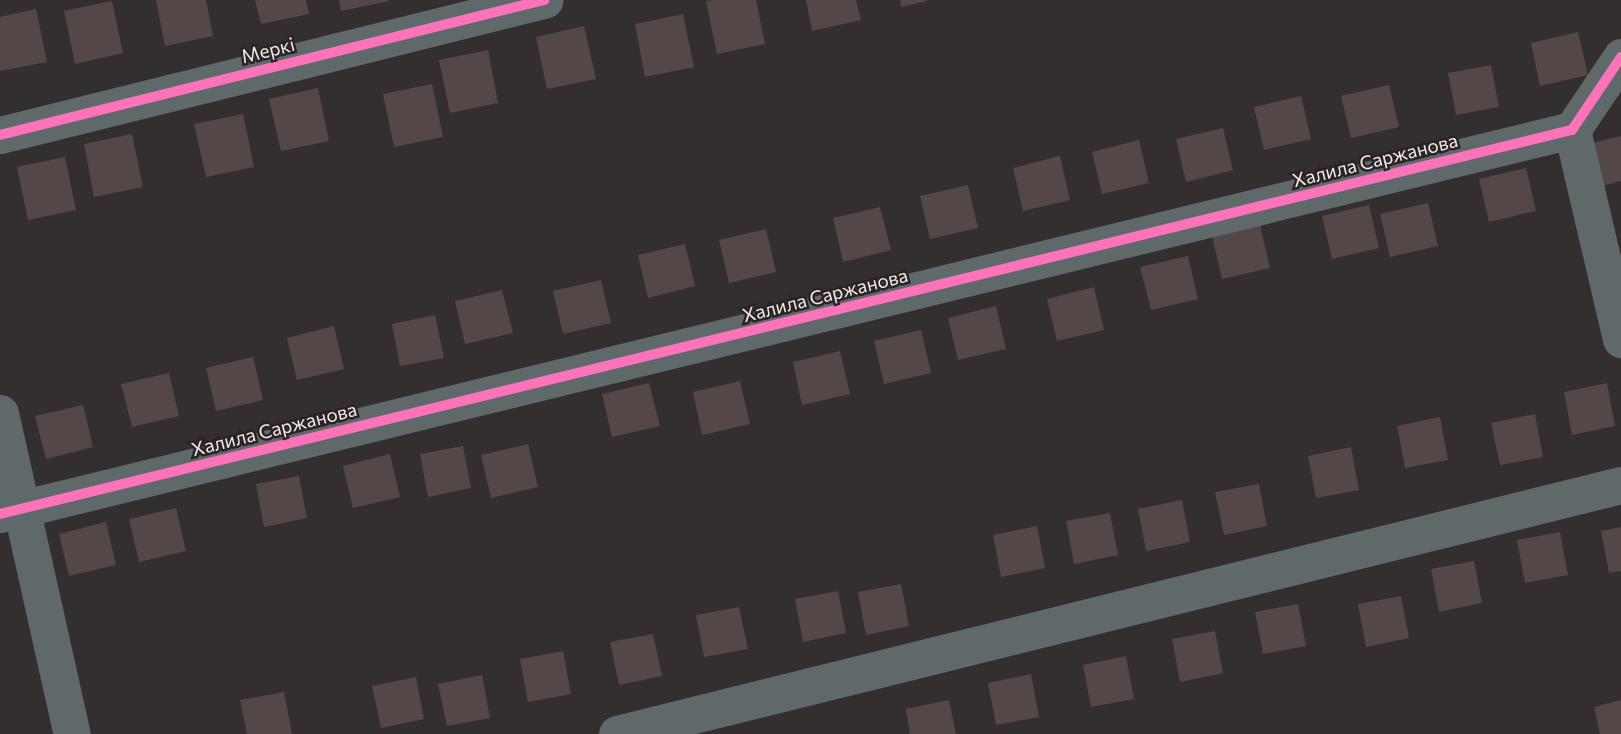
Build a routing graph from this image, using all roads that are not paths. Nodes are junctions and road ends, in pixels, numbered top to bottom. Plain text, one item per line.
1 (544, 0) edge
2 (1621, 57) edge
3 (1572, 131) junction
4 (0, 135) edge
5 (1621, 339) edge
6 (0, 413) edge
7 (1621, 485) edge
8 (11, 511) edge
9 (72, 734) edge
10 (617, 734) edge

1 - 4 street, Меркі
2 - 3 street
3 - 5 street
3 - 8 street, Халила Саржанова
6 - 8 street
7 - 10 street
8 - 9 street

